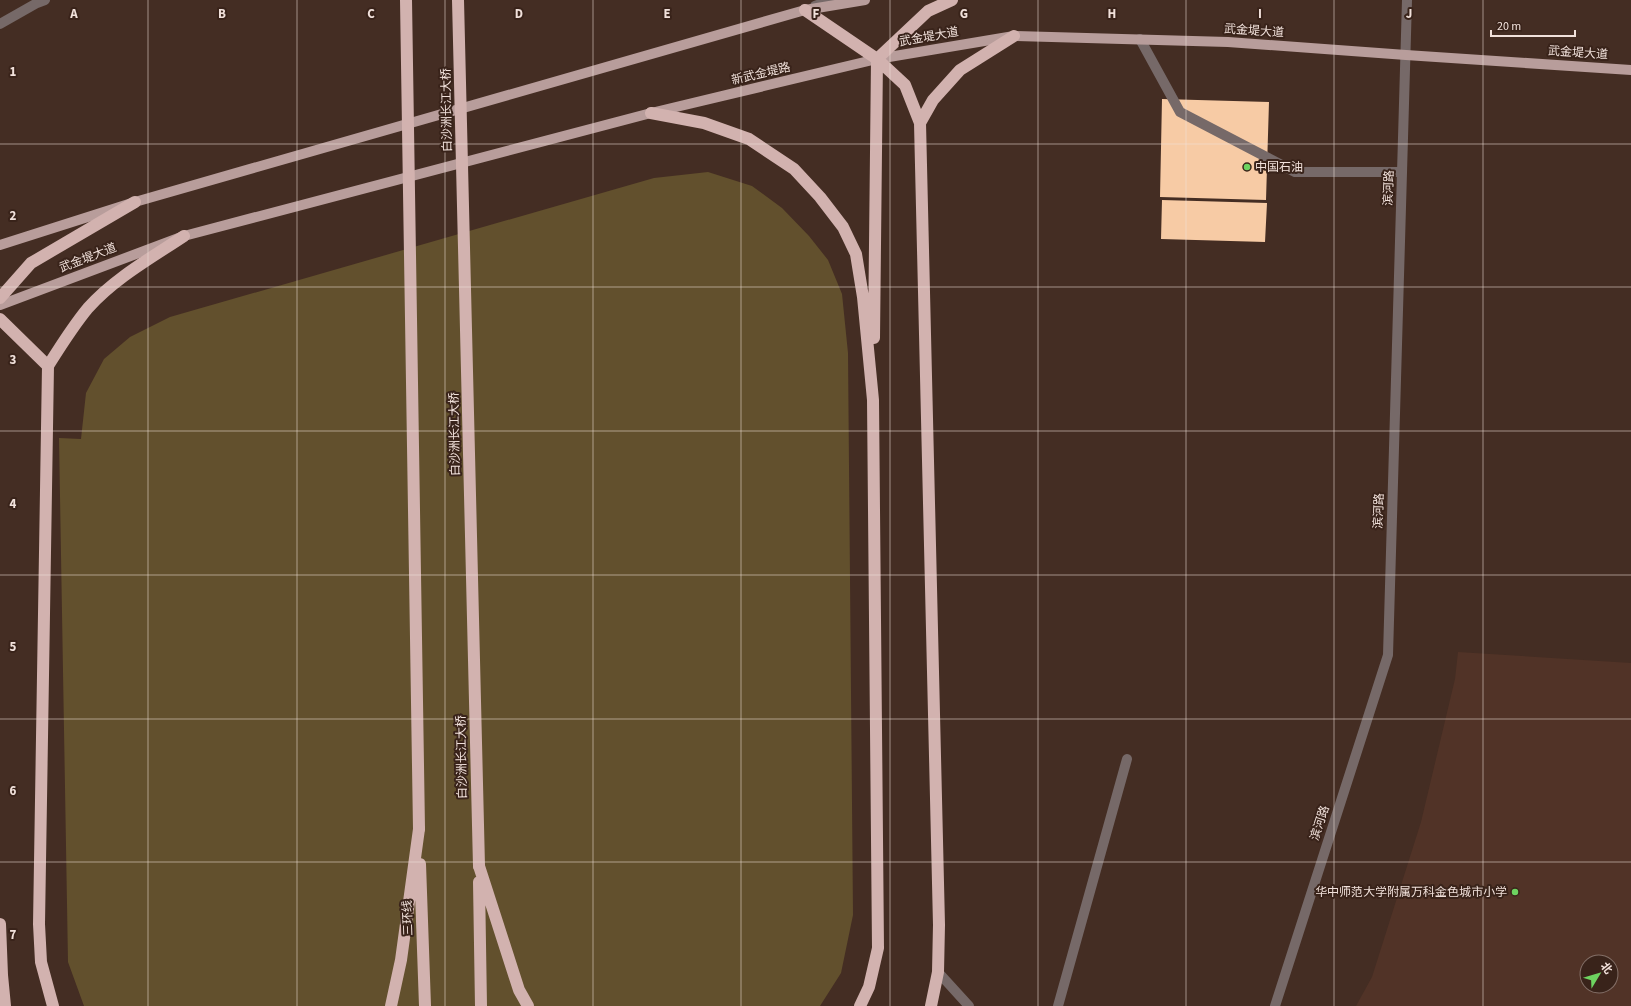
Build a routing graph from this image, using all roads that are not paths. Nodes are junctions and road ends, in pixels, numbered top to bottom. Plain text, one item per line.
1 (45, 0) edge
2 (406, 0) edge
3 (458, 0) edge
4 (830, 0) edge
5 (865, 0) edge
6 (952, 0) edge
7 (1407, 0) edge
8 (805, 10) junction
9 (0, 24) edge
10 (1014, 36) junction
11 (1140, 39) junction
12 (1406, 55) junction
13 (877, 60) junction
14 (1631, 70) edge
15 (651, 113) junction
16 (920, 123) junction
17 (1402, 172) junction
18 (135, 202) junction
19 (184, 236) junction
20 (0, 245) edge
21 (0, 298) edge
22 (0, 305) edge
23 (0, 319) edge
24 (48, 366) junction
25 (873, 400) junction
26 (1127, 759) dead end
27 (419, 828) junction
28 (479, 866) junction
29 (0, 924) edge
30 (938, 972) junction
31 (6, 1006) edge
32 (53, 1006) edge
33 (391, 1006) edge
34 (424, 1006) edge
35 (481, 1006) edge
36 (528, 1006) edge
37 (860, 1006) edge
38 (931, 1006) edge
39 (969, 1006) edge
40 (1058, 1006) edge
41 (1275, 1006) edge

1 - 9 street
2 - 27 highway, bridge
3 - 28 highway, 白沙洲长江大桥, bridge
4 - 8 street
5 - 8 main road
6 - 13 highway
7 - 12 street, 滨河路
8 - 13 highway
8 - 18 main road
10 - 11 main road, 武金堤大道
10 - 13 main road, 武金堤大道
10 - 16 highway
11 - 12 main road, 武金堤大道
11 - 17 street
12 - 14 main road, 武金堤大道
12 - 17 street, 滨河路
13 - 15 main road, 新武金堤路
13 - 16 highway
13 - 25 highway
15 - 19 main road, 新武金堤路
15 - 25 highway
16 - 30 highway
17 - 41 street, 滨河路
18 - 20 main road
18 - 21 highway
19 - 22 main road, 武金堤大道
19 - 24 highway
23 - 24 highway
24 - 32 highway
25 - 37 highway
26 - 40 street
27 - 33 highway
27 - 34 highway, 三环线
28 - 35 highway
28 - 36 highway
29 - 31 highway
30 - 38 highway
30 - 39 street

